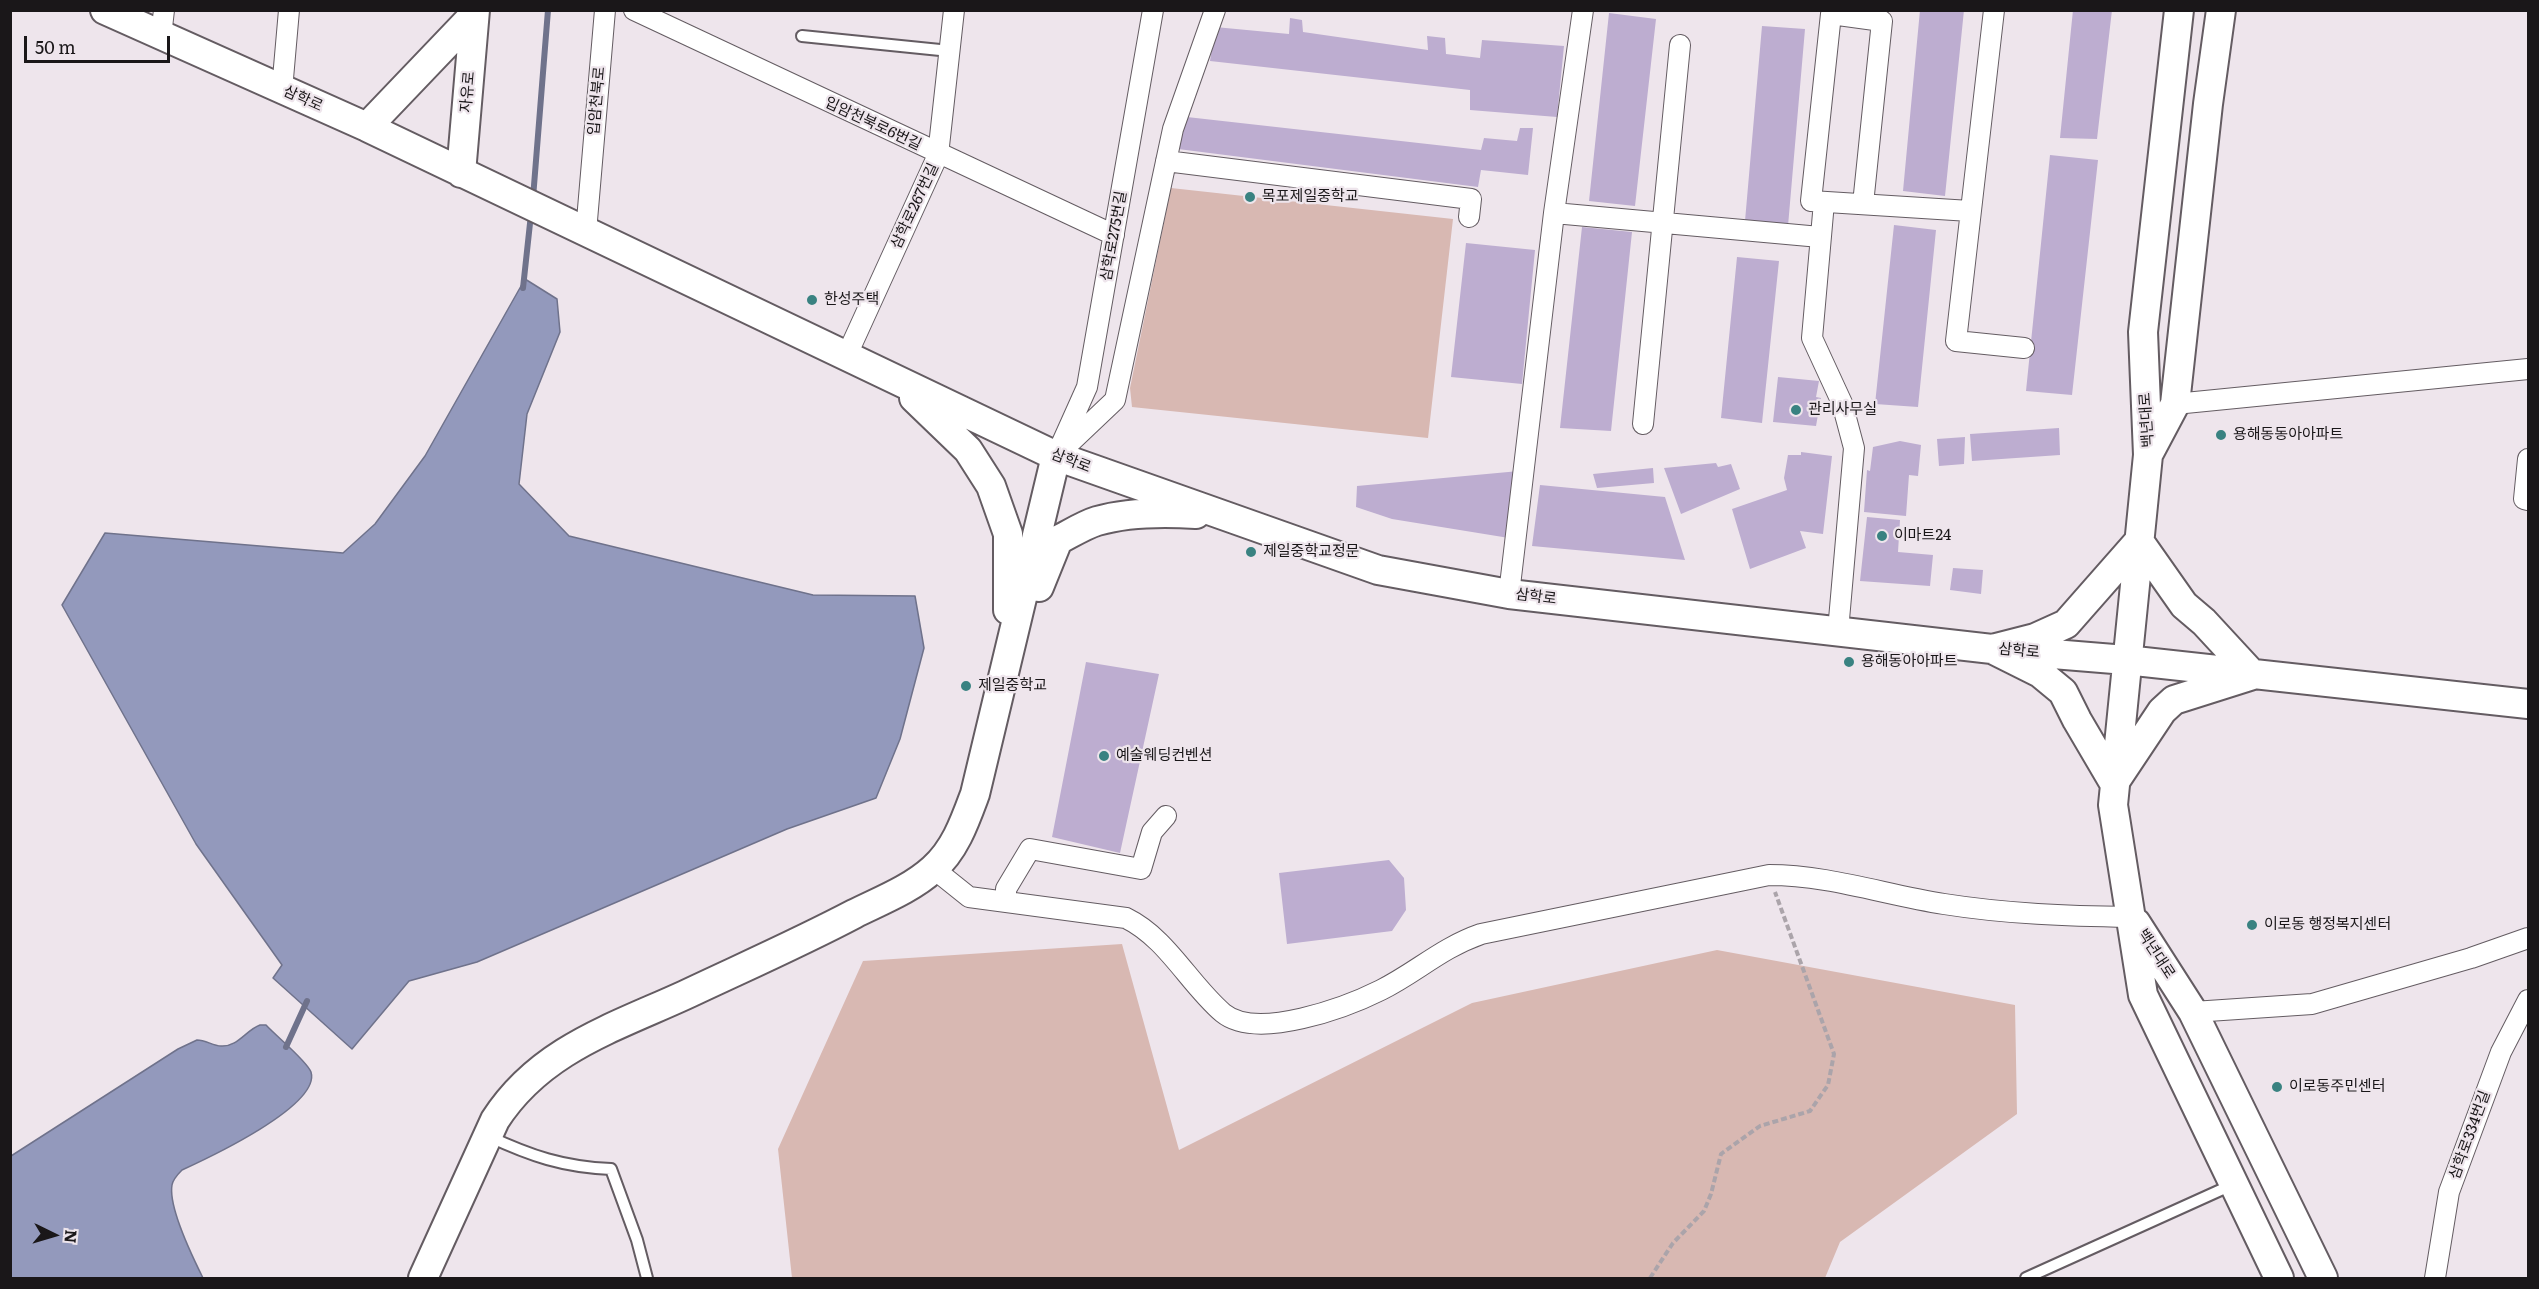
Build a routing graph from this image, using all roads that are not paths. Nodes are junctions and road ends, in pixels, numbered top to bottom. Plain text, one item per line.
1 (105, 10) edge
2 (289, 10) edge
3 (605, 10) edge
4 (634, 10) edge
5 (954, 10) edge
6 (1153, 10) edge
7 (1215, 10) edge
8 (1583, 10) edge
9 (1994, 10) edge
10 (2179, 10) edge
11 (2221, 10) edge
12 (475, 13) edge
13 (1856, 14) edge
14 (163, 23) edge
15 (802, 36) dead end
16 (1680, 45) dead end
17 (950, 51) junction
18 (282, 90) junction
19 (367, 127) junction
20 (938, 155) junction
21 (1166, 161) junction
22 (461, 173) junction
23 (1824, 202) junction
24 (1863, 204) junction
25 (1970, 211) junction
26 (1554, 213) junction
27 (1469, 217) dead end
28 (1662, 223) junction
29 (1114, 235) junction
30 (1820, 237) junction
31 (596, 238) junction
32 (2024, 348) dead end
33 (846, 357) junction
34 (2529, 369) edge
35 (897, 382) junction
36 (2175, 404) junction
37 (1643, 424) dead end
38 (2148, 455) junction
39 (1056, 456) junction
40 (2529, 459) edge
41 (2529, 500) edge
42 (1227, 516) junction
43 (2139, 541) junction
44 (1509, 594) junction
45 (1838, 632) junction
46 (1992, 649) junction
47 (2126, 660) junction
48 (1006, 663) junction
49 (2253, 675) junction
50 (2529, 704) edge
51 (2114, 783) junction
52 (1167, 816) dead end
53 (934, 869) junction
54 (1006, 902) junction
55 (2132, 916) junction
56 (2529, 938) edge
57 (2529, 1000) edge
58 (2193, 1012) junction
59 (487, 1136) junction
60 (2234, 1184) junction
61 (423, 1278) edge
62 (647, 1278) edge
63 (2026, 1278) edge
64 (2278, 1278) edge
65 (2323, 1278) edge
66 (2434, 1278) edge

1 - 14 street, 삼학로
2 - 18 street
3 - 31 street, 입암천북로
4 - 20 street, 입암천북로6번길
5 - 17 street, 삼학로267번길
6 - 29 street, 삼학로275번길
7 - 21 street
8 - 26 street
9 - 25 street
10 - 38 street, 백년대로
11 - 36 street, 백년대로
12 - 19 street
12 - 22 street, 자유로
13 - 23 street
13 - 24 street
14 - 18 street, 삼학로
15 - 17 lane
16 - 28 street
17 - 20 street, 삼학로267번길
18 - 19 street, 삼학로
19 - 22 street, 삼학로
20 - 29 street, 입암천북로6번길
20 - 33 street, 삼학로267번길
21 - 27 street
21 - 39 street
22 - 31 street, 삼학로
23 - 24 street
23 - 30 street
24 - 25 street
25 - 32 street
26 - 28 street
26 - 44 street
28 - 30 street
28 - 37 street
29 - 39 street, 삼학로275번길
30 - 45 street
31 - 33 street, 삼학로
33 - 35 street, 삼학로
34 - 36 street
35 - 39 street, 삼학로
35 - 48 street
36 - 38 street, 백년대로
38 - 43 street
39 - 42 street, 삼학로
39 - 48 street
40 - 41 street
42 - 44 street, 삼학로
42 - 48 street
43 - 46 street
43 - 47 street
43 - 49 street
44 - 45 street, 삼학로
45 - 46 street, 삼학로
46 - 47 street, 삼학로
46 - 51 street
47 - 49 street, 삼학로
47 - 51 street
48 - 53 street
49 - 50 street, 삼학로
49 - 51 street
51 - 55 street
52 - 54 street
53 - 54 street
53 - 59 street
54 - 55 street
55 - 58 street, 백년대로
55 - 60 street, 백년대로
56 - 58 street
57 - 66 street, 삼학로334번길
58 - 65 street, 백년대로
59 - 61 street
59 - 62 lane
60 - 63 lane
60 - 64 street, 백년대로

